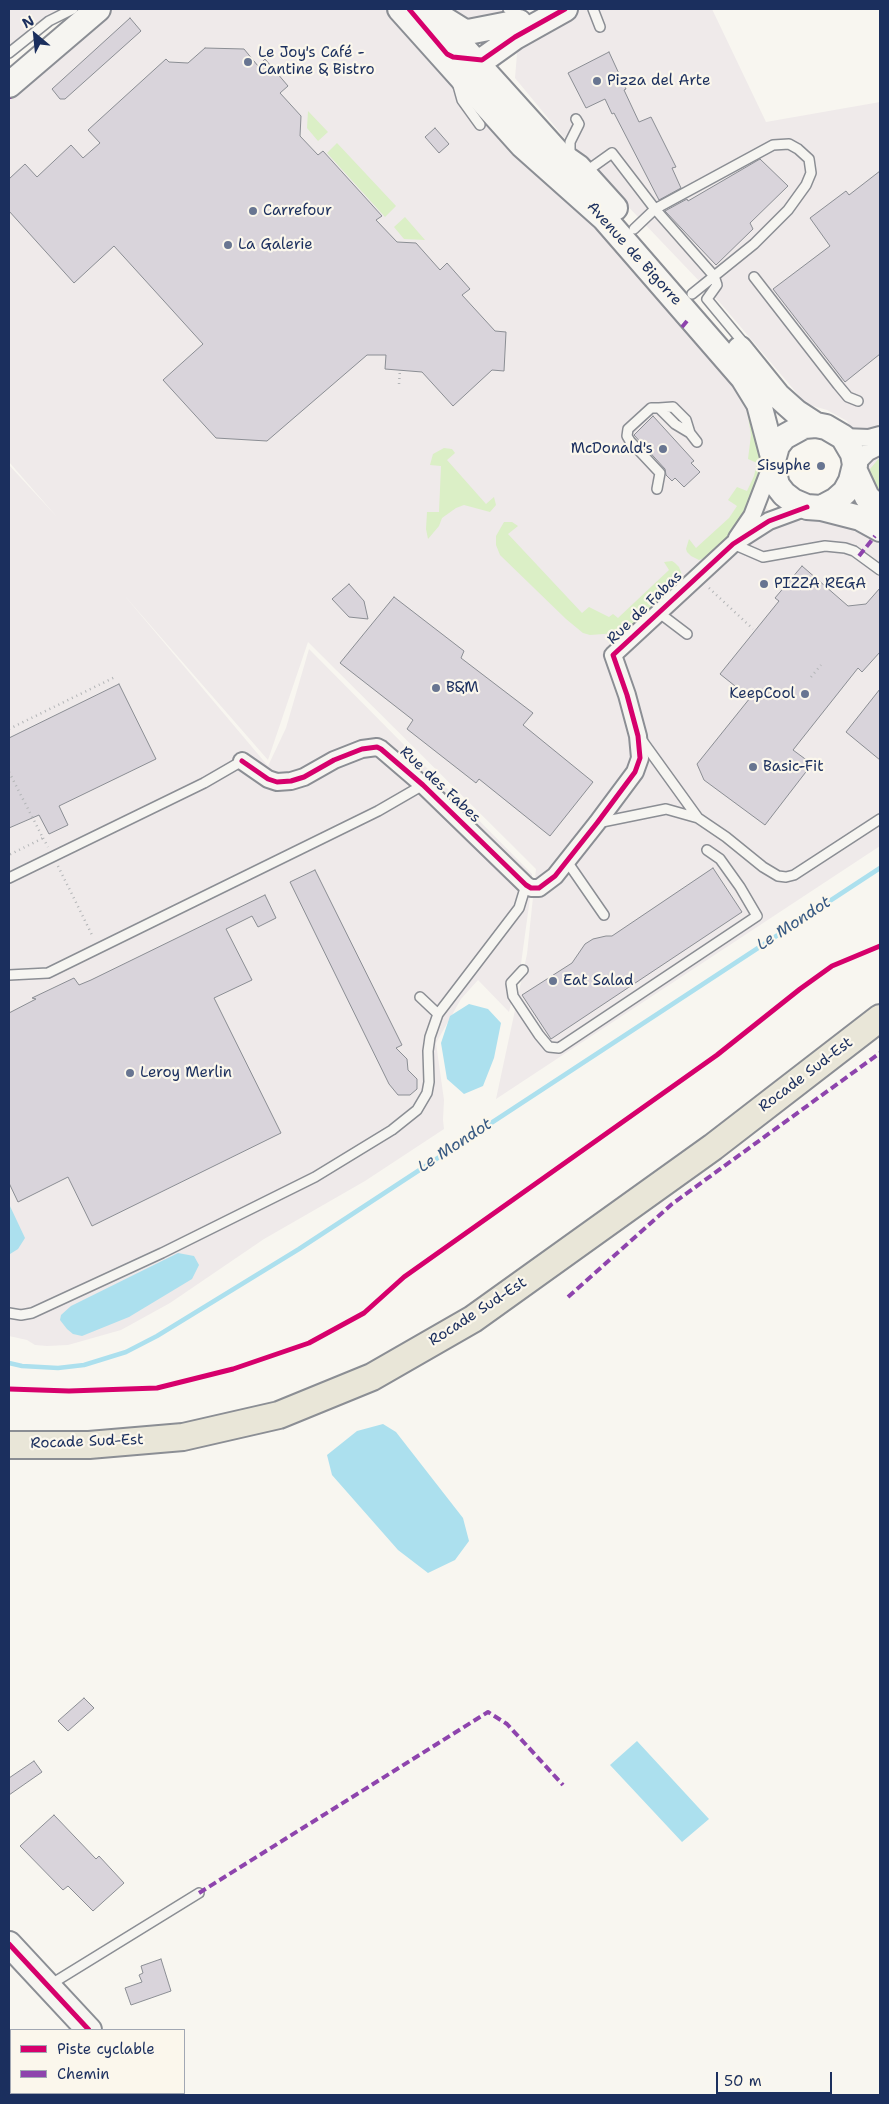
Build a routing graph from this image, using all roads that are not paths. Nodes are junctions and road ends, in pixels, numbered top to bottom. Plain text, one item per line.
1 (74, 9) edge
2 (98, 9) edge
3 (400, 9) edge
4 (565, 9) edge
5 (593, 9) edge
6 (423, 10) edge
7 (524, 15) edge
8 (600, 27) dead end
9 (504, 45) junction
10 (9, 53) edge
11 (465, 61) junction
12 (9, 64) edge
13 (9, 85) edge
14 (576, 119) dead end
15 (480, 125) dead end
16 (573, 162) junction
17 (654, 209) junction
18 (634, 229) junction
19 (714, 276) junction
20 (754, 277) dead end
21 (692, 294) junction
22 (753, 364) junction
23 (858, 401) dead end
24 (816, 425) junction
25 (880, 435) edge
26 (843, 437) junction
27 (697, 442) dead end
28 (880, 446) edge
29 (773, 460) junction
30 (854, 467) junction
31 (657, 489) dead end
32 (814, 507) junction
33 (880, 509) edge
34 (880, 529) edge
35 (733, 544) junction
36 (880, 570) edge
37 (658, 612) junction
38 (687, 634) dead end
39 (638, 736) junction
40 (242, 761) joint
41 (422, 785) junction
42 (698, 818) junction
43 (880, 819) edge
44 (597, 823) junction
45 (707, 850) dead end
46 (566, 860) junction
47 (9, 878) edge
48 (526, 885) junction
49 (604, 915) dead end
50 (523, 970) dead end
51 (9, 975) edge
52 (420, 997) dead end
53 (438, 1014) junction
54 (880, 1018) edge
55 (9, 1313) edge
56 (9, 1445) edge
57 (199, 1893) dead end
58 (9, 1944) edge
59 (48, 1986) junction
60 (88, 2029) edge

1 - 10 lane
1 - 12 main road
2 - 13 main road
3 - 11 main road, Avenue de Bigorre
4 - 9 main road
5 - 8 lane
6 - 7 main road
6 - 11 main road, Avenue de Bigorre
7 - 11 main road
9 - 11 main road
9 - 16 main road
11 - 15 lane
11 - 16 main road, Avenue de Bigorre
11 - 29 main road, Avenue de Bigorre
14 - 16 lane
16 - 17 lane
16 - 18 main road, Avenue de Bigorre
17 - 18 lane
17 - 19 lane
17 - 19 lane
18 - 21 main road, Avenue de Bigorre
19 - 21 lane
19 - 22 lane
20 - 23 lane
21 - 22 main road, Avenue de Bigorre
22 - 24 main road, Avenue de Bigorre
24 - 26 main road
24 - 29 main road
25 - 26 street
26 - 30 main road
27 - 31 lane
28 - 30 street
29 - 32 main road
29 - 35 street, Rue de Fabas
30 - 32 main road
30 - 33 main road
32 - 34 main road
32 - 35 street, Rue de Fabas
35 - 36 lane
35 - 37 street, Rue de Fabas
37 - 38 lane
37 - 39 street, Rue de Fabas
39 - 42 lane
39 - 44 street, Rue de Fabas
40 - 41 street, Rue des Fabes
40 - 47 lane
41 - 48 street, Rue des Fabes
41 - 51 lane
42 - 43 lane
42 - 44 lane
44 - 46 street, Rue de Fabas
45 - 50 lane
46 - 48 street, Rue de Fabas
46 - 49 lane
48 - 53 lane
52 - 53 lane
53 - 55 lane
54 - 56 main road, Rocade Sud-Est
57 - 59 lane
58 - 59 main road
59 - 60 main road

